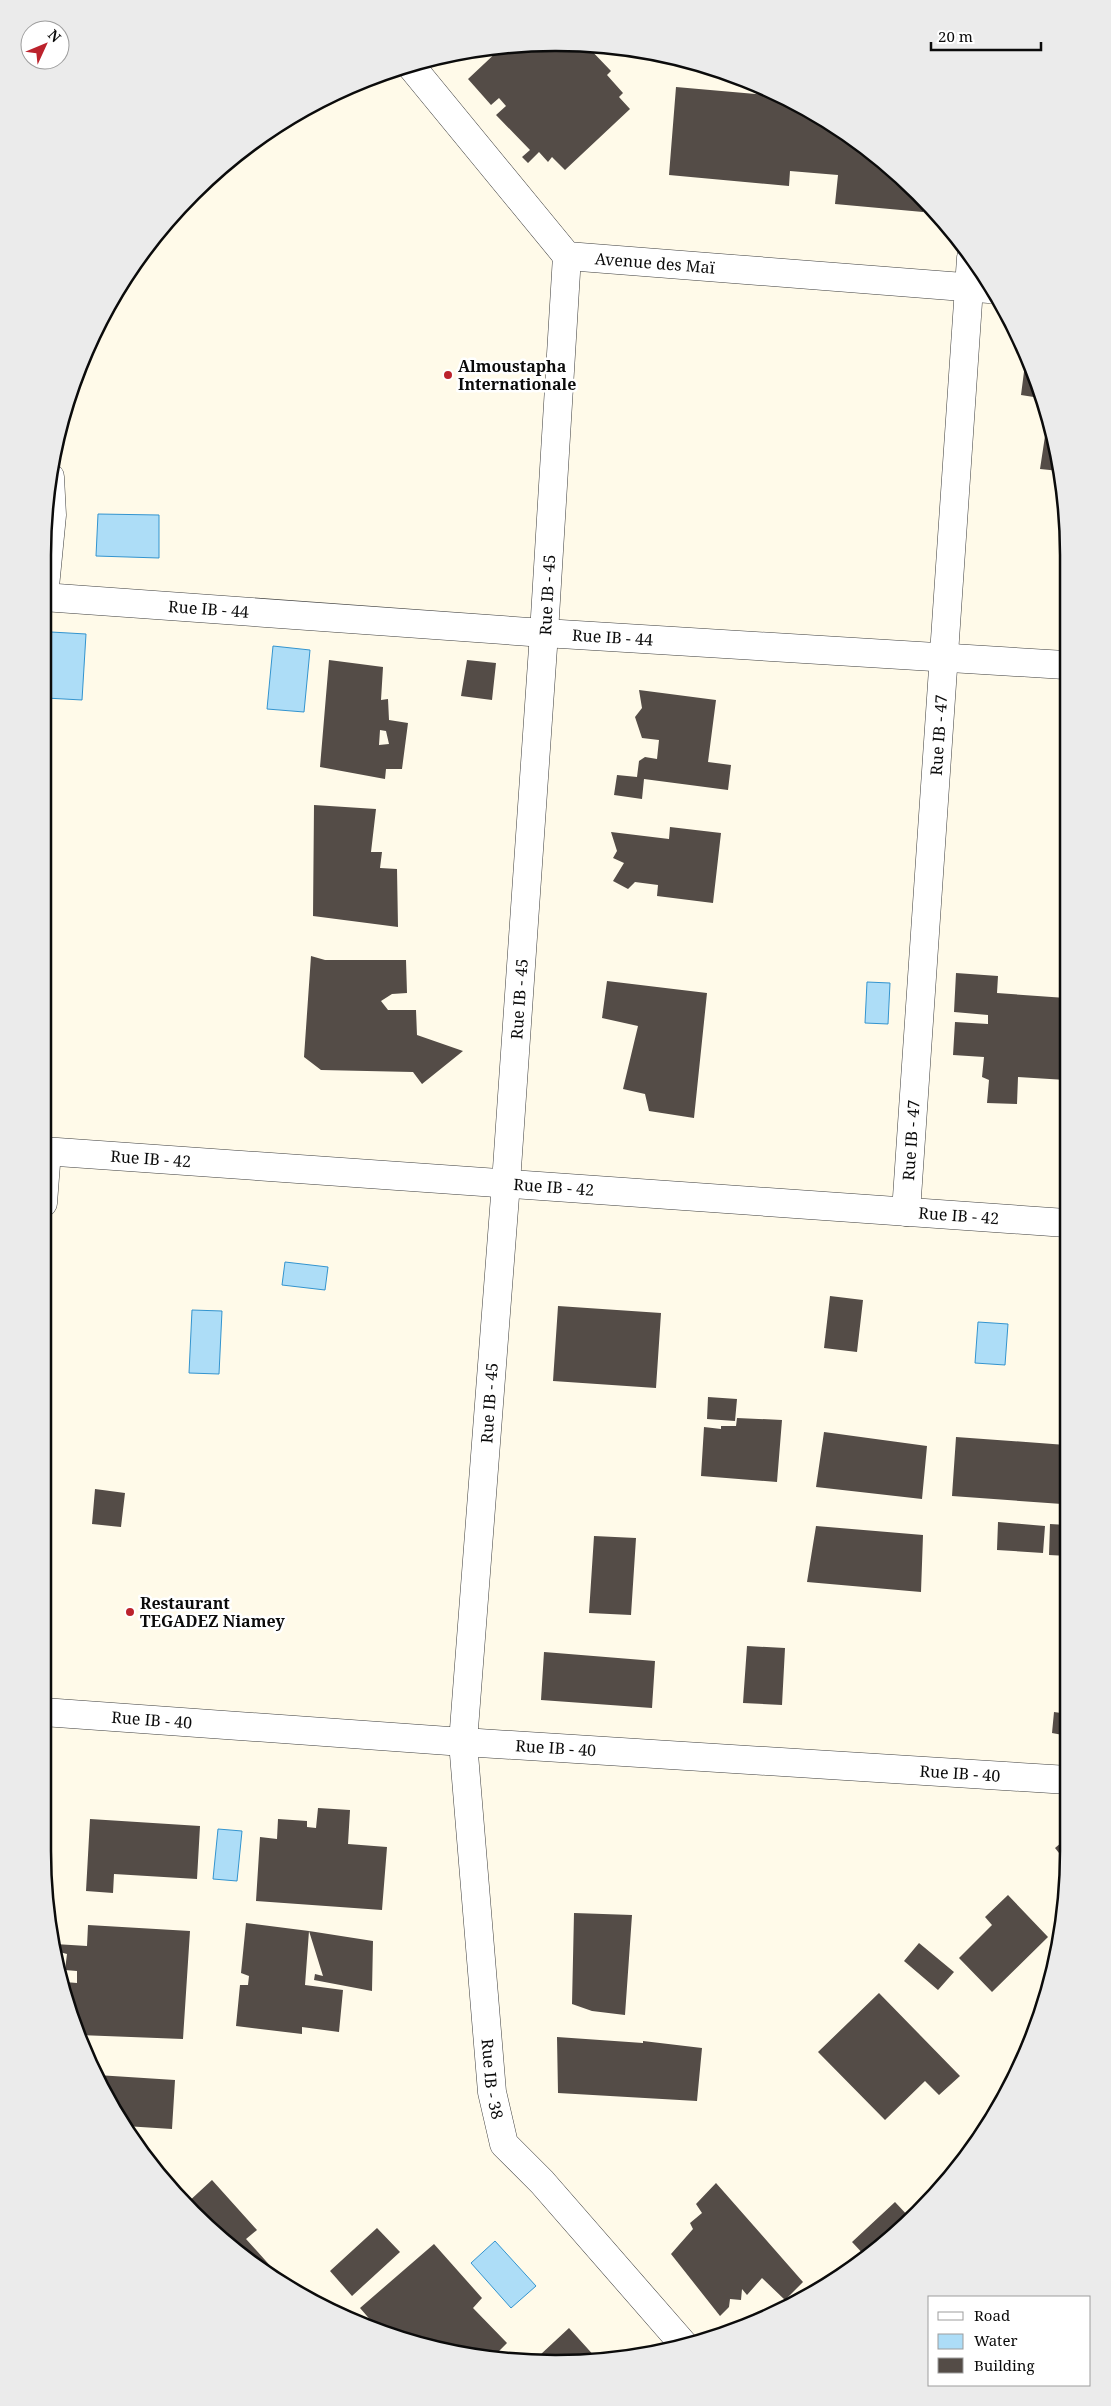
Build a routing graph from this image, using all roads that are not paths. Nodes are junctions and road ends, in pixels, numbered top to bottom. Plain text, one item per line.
1 (415, 71) edge
2 (567, 256) junction
3 (979, 288) edge
4 (51, 598) edge
5 (544, 633) junction
6 (942, 658) junction
7 (1060, 665) edge
8 (51, 1151) edge
9 (506, 1183) junction
10 (906, 1212) junction
11 (1060, 1223) edge
12 (51, 1713) edge
13 (463, 1742) junction
14 (1060, 1779) edge
15 (679, 2339) edge

1 - 2 street
2 - 3 street, Avenue des Maï
2 - 5 street, Rue IB - 45
3 - 6 street, Rue IB - 47
4 - 5 street, Rue IB - 44
5 - 6 street, Rue IB - 44
5 - 9 street, Rue IB - 45
6 - 7 street, Rue IB - 44
6 - 10 street, Rue IB - 47
8 - 9 street, Rue IB - 42
9 - 10 street, Rue IB - 42
9 - 13 street, Rue IB - 45
10 - 11 street, Rue IB - 42
12 - 13 street, Rue IB - 40
13 - 14 street, Rue IB - 40
13 - 15 street, Rue IB - 38

